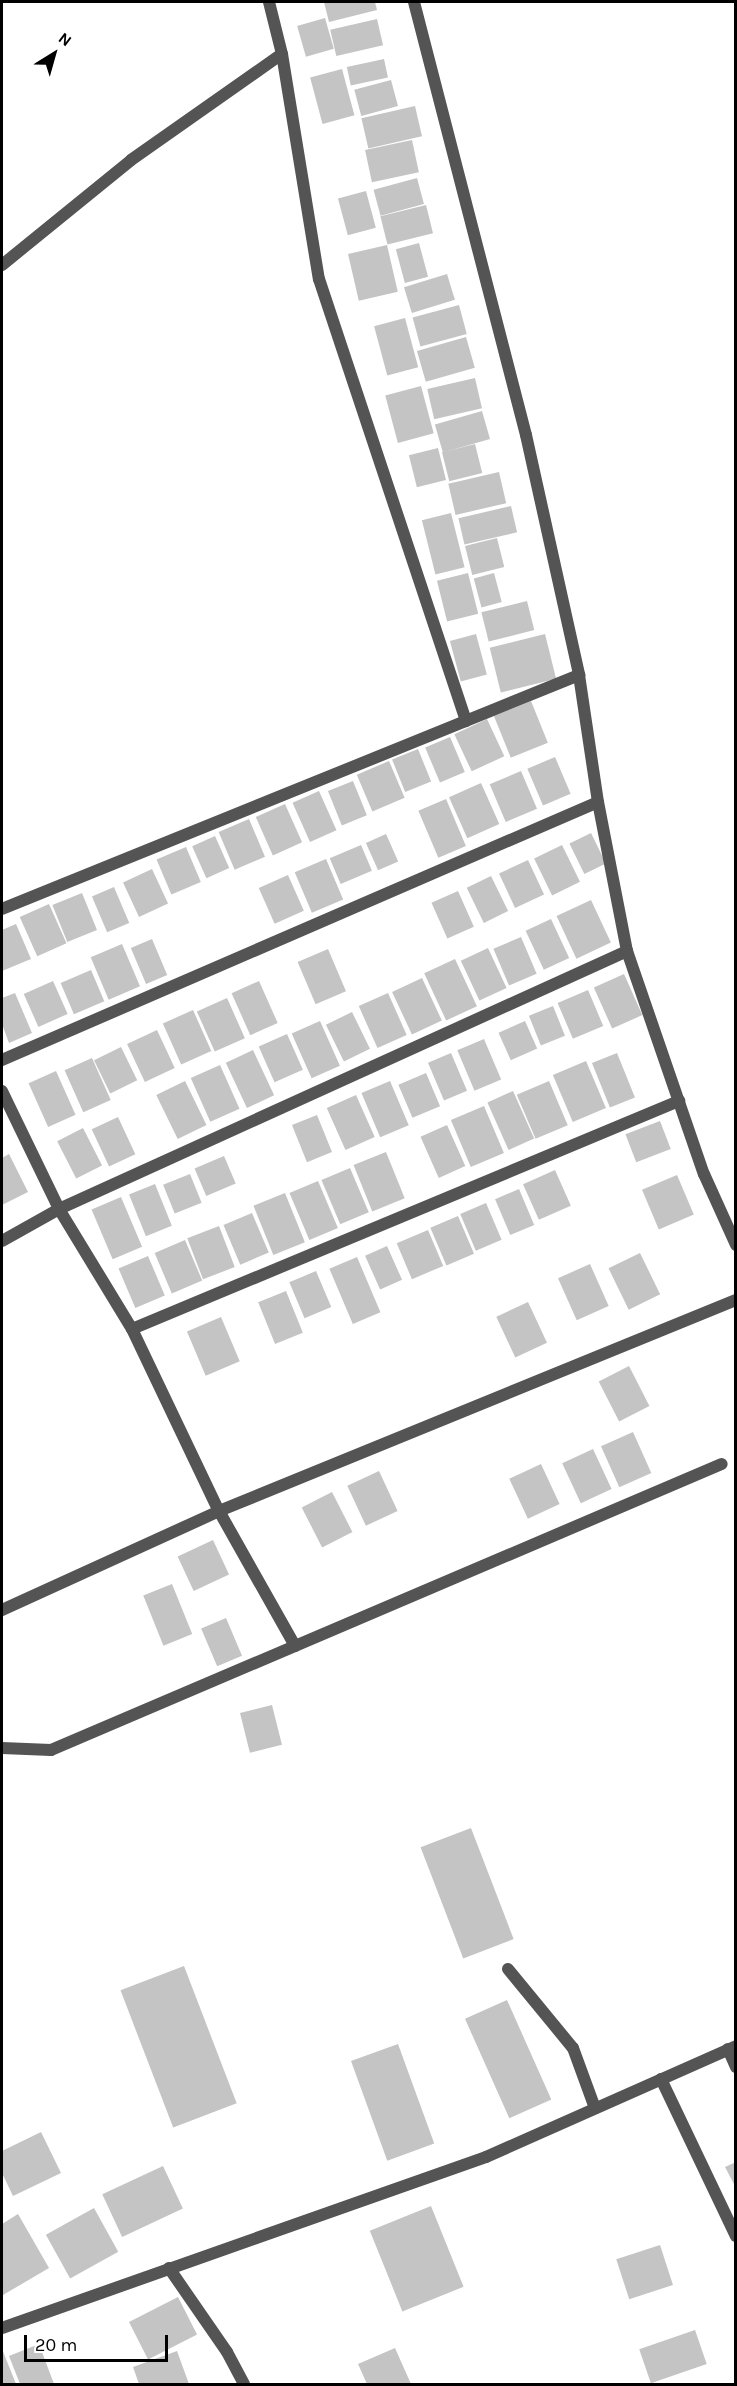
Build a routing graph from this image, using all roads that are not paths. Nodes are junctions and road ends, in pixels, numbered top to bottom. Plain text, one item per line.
1 (269, 2) edge
2 (414, 2) edge
3 (282, 54) junction
4 (2, 265) edge
5 (579, 675) junction
6 (466, 721) junction
7 (598, 802) junction
8 (2, 909) edge
9 (627, 951) junction
10 (2, 1060) edge
11 (2, 1091) edge
12 (679, 1101) junction
13 (59, 1209) junction
14 (2, 1241) edge
15 (735, 1245) edge
16 (735, 1300) edge
17 (132, 1329) junction
18 (722, 1464) dead end
19 (219, 1511) junction
20 (2, 1610) edge
21 (296, 1646) junction
22 (2, 1748) edge
23 (508, 1969) dead end
24 (732, 2048) edge
25 (735, 2067) edge
26 (661, 2079) junction
27 (595, 2108) junction
28 (735, 2236) edge
29 (169, 2268) junction
30 (2, 2328) edge
31 (244, 2385) edge

1 - 3 street
2 - 5 street
3 - 4 street
3 - 6 street
5 - 6 street
5 - 7 street
6 - 8 street
7 - 9 street
7 - 10 street
9 - 12 street
9 - 13 street
11 - 13 street
12 - 15 street
12 - 17 street
13 - 14 street
13 - 17 street
16 - 19 street
17 - 19 street
18 - 21 street
19 - 20 street
19 - 21 street
21 - 22 street
23 - 27 street
24 - 25 street
24 - 26 street
26 - 27 street
26 - 28 street
27 - 29 street
29 - 30 street
29 - 31 street

